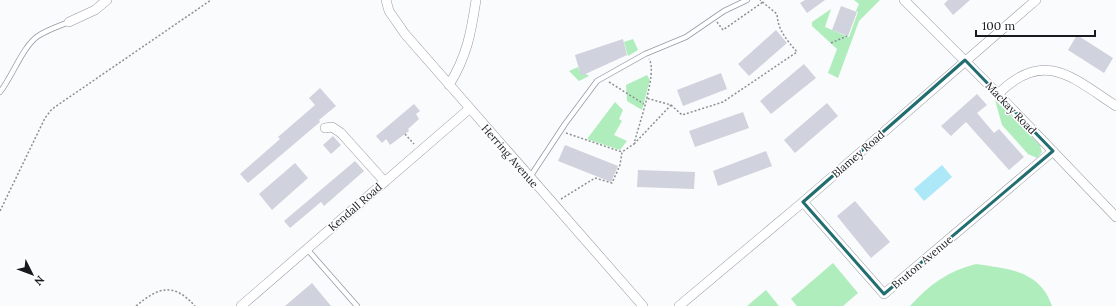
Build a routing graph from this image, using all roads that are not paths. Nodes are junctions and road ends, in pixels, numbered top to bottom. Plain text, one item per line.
1 (107, 0) edge
2 (386, 0) edge
3 (476, 0) edge
4 (747, 0) edge
5 (904, 0) edge
6 (1036, 0) edge
7 (69, 22) joint
8 (965, 60) junction
9 (449, 85) junction
10 (0, 92) edge
11 (998, 94) junction
12 (1116, 106) edge
13 (469, 109) junction
14 (325, 128) dead end
15 (1053, 151) junction
16 (530, 178) junction
17 (385, 182) junction
18 (803, 202) junction
19 (1116, 217) edge
20 (307, 249) junction
21 (241, 306) edge
22 (357, 306) edge
23 (643, 306) edge
24 (678, 306) edge

1 - 7 street
2 - 9 street, Herring Avenue
3 - 9 street
4 - 16 lane
5 - 8 street, Mackay Road
6 - 8 street, Blamey Road
7 - 10 lane
8 - 11 street, Mackay Road
8 - 18 street, Blamey Road
9 - 13 street, Herring Avenue
11 - 12 street
11 - 15 street, Mackay Road
13 - 16 street, Herring Avenue
13 - 17 street, Kendall Road
14 - 17 street
15 - 18 street, Bruton Avenue
15 - 19 street, Mackay Road
16 - 23 street, Herring Avenue
17 - 20 street, Kendall Road
18 - 24 street, Blamey Road
20 - 21 street, Kendall Road
20 - 22 lane

